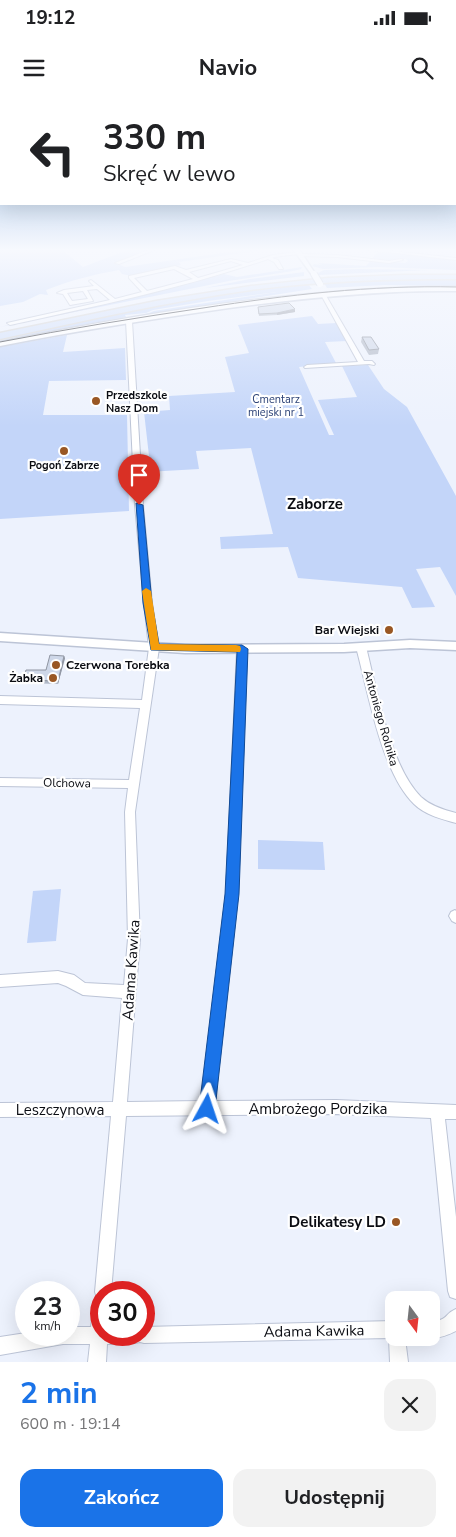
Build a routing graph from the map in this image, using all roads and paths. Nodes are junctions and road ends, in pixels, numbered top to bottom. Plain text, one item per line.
1 (63, 308) edge
2 (92, 308) edge
3 (99, 308) edge
4 (137, 308) edge
5 (203, 308) edge
6 (329, 308) edge
7 (66, 312) junction
8 (129, 320) junction
9 (10, 323) dead end
10 (0, 331) edge
11 (0, 336) edge
12 (0, 344) edge
13 (362, 363) junction
14 (372, 364) dead end
15 (307, 367) dead end
16 (0, 637) edge
17 (361, 647) junction
18 (455, 647) edge
19 (154, 648) junction
20 (242, 649) junction
21 (0, 700) edge
22 (144, 704) junction
23 (0, 782) edge
24 (133, 784) junction
25 (456, 818) edge
26 (0, 981) edge
27 (130, 992) junction
28 (207, 1109) junction
29 (0, 1110) edge
30 (119, 1110) junction
31 (437, 1110) junction
32 (456, 1112) edge
33 (104, 1281) edge
34 (456, 1290) edge
35 (456, 1317) edge
36 (385, 1329) edge
37 (440, 1329) edge
38 (155, 1335) edge
39 (90, 1336) edge
40 (0, 1346) edge
41 (98, 1346) edge
42 (398, 1346) edge
43 (97, 1362) edge
44 (399, 1362) edge

1 - 7 street
2 - 7 street
3 - 10 main road
4 - 11 main road
5 - 8 street
6 - 13 street
7 - 9 street
8 - 12 street
8 - 19 street, Adama Kawika
13 - 14 street
13 - 15 street
16 - 19 street
17 - 18 street
17 - 20 street
17 - 25 street, Antoniego Rolnika
19 - 20 street
19 - 22 street, Adama Kawika
20 - 28 street
21 - 22 street
22 - 24 street, Adama Kawika
23 - 24 street, Olchowa
24 - 27 street, Adama Kawika
26 - 27 street
27 - 30 street, Adama Kawika
28 - 30 street, Ambrożego Pordzika
28 - 31 street, Ambrożego Pordzika
29 - 30 street, Leszczynowa
30 - 33 street, Adama Kawika
31 - 32 street, Ambrożego Pordzika
31 - 34 street
35 - 37 street
36 - 38 street, Adama Kawika
39 - 40 street
41 - 43 street
42 - 44 street

